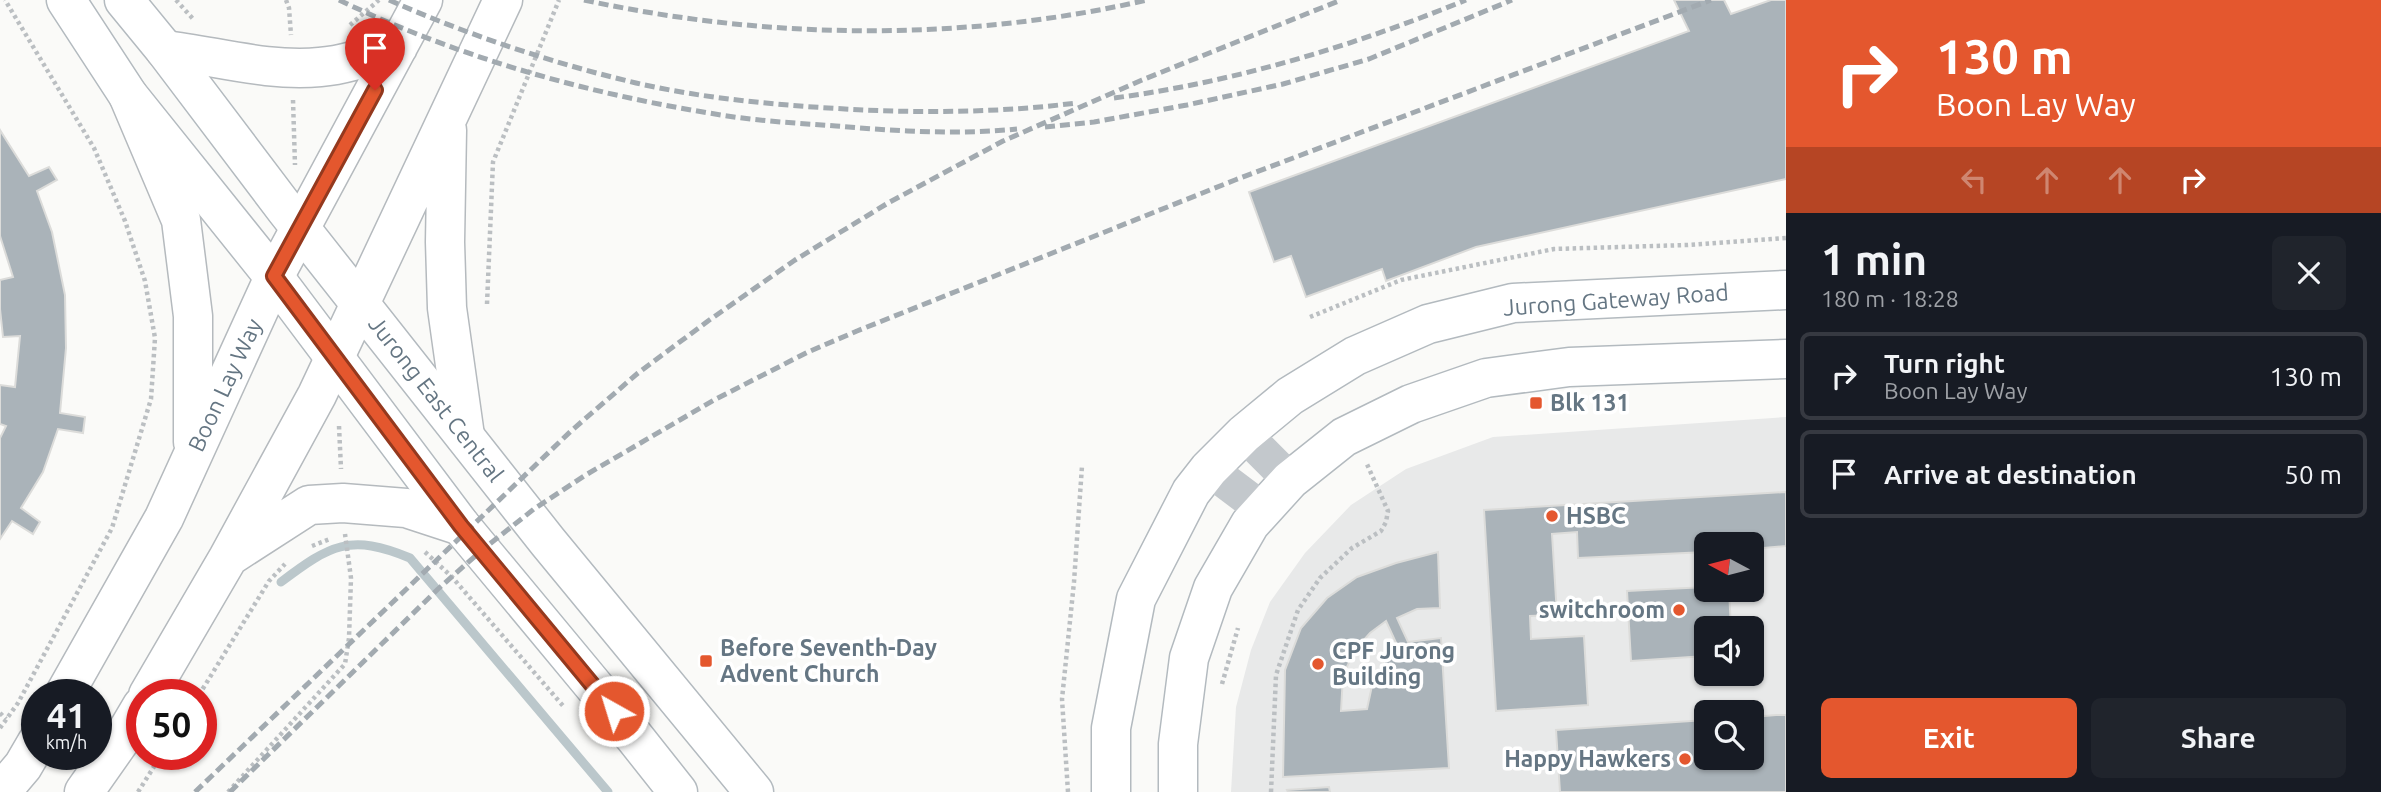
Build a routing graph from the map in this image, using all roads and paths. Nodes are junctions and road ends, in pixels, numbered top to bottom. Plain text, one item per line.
1 (5, 0) edge
2 (65, 0) edge
3 (124, 0) edge
4 (286, 0) edge
5 (423, 0) edge
6 (503, 0) edge
7 (559, 0) edge
8 (291, 43) dead end
9 (398, 47) junction
10 (165, 50) junction
11 (128, 95) junction
12 (447, 118) junction
13 (299, 228) junction
14 (1786, 238) edge
15 (274, 276) junction
16 (1786, 290) edge
17 (361, 303) junction
18 (487, 304) dead end
19 (1310, 317) dead end
20 (334, 358) junction
21 (1786, 359) edge
22 (1353, 432) junction
23 (1244, 434) junction
24 (465, 436) junction
25 (193, 452) junction
26 (1082, 466) dead end
27 (1209, 469) junction
28 (1290, 481) junction
29 (1262, 509) junction
30 (461, 526) junction
31 (356, 534) dead end
32 (346, 542) dead end
33 (416, 543) dead end
34 (303, 552) dead end
35 (228, 558) junction
36 (292, 559) dead end
37 (1238, 627) dead end
38 (73, 679) edge
39 (157, 679) edge
40 (209, 679) edge
41 (1220, 690) dead end
42 (568, 711) dead end
43 (0, 713) edge
44 (6, 719) junction
45 (0, 728) edge
46 (126, 732) edge
47 (21, 768) edge
48 (152, 770) edge
49 (1, 792) edge
50 (84, 792) edge
51 (138, 792) edge
52 (228, 792) edge
53 (678, 792) edge
54 (754, 792) edge
55 (1068, 792) edge
56 (1111, 792) edge
57 (1178, 792) edge
58 (1271, 792) edge

1 - 44 path
2 - 11 main road
3 - 10 main road, Jurong East Central
4 - 8 path
5 - 9 main road, Boon Lay Way
6 - 12 main road
7 - 18 path
9 - 10 main road
9 - 13 main road, Boon Lay Way
10 - 13 main road, Jurong East Central
11 - 15 main road
11 - 25 main road
12 - 17 main road
12 - 24 main road
13 - 15 main road, Boon Lay Way
13 - 17 main road, Jurong East Central
14 - 19 path
15 - 20 main road
15 - 25 main road, Boon Lay Way
16 - 23 main road, Jurong Gateway Road
17 - 20 main road
17 - 24 main road, Jurong East Central
20 - 30 main road
20 - 35 main road
21 - 22 main road
22 - 28 main road
22 - 58 path
23 - 27 main road, Jurong Gateway Road
23 - 28 street
24 - 54 main road, Jurong East Central
25 - 38 main road, Boon Lay Way
26 - 55 path
27 - 29 street
27 - 56 main road, Jurong Gateway Road
28 - 29 main road
29 - 57 main road
30 - 35 main road
30 - 53 main road
31 - 34 path
32 - 52 path
33 - 42 path
35 - 39 main road
36 - 40 path
37 - 41 path
43 - 44 path
44 - 45 path
46 - 50 main road
47 - 49 main road
48 - 51 path

